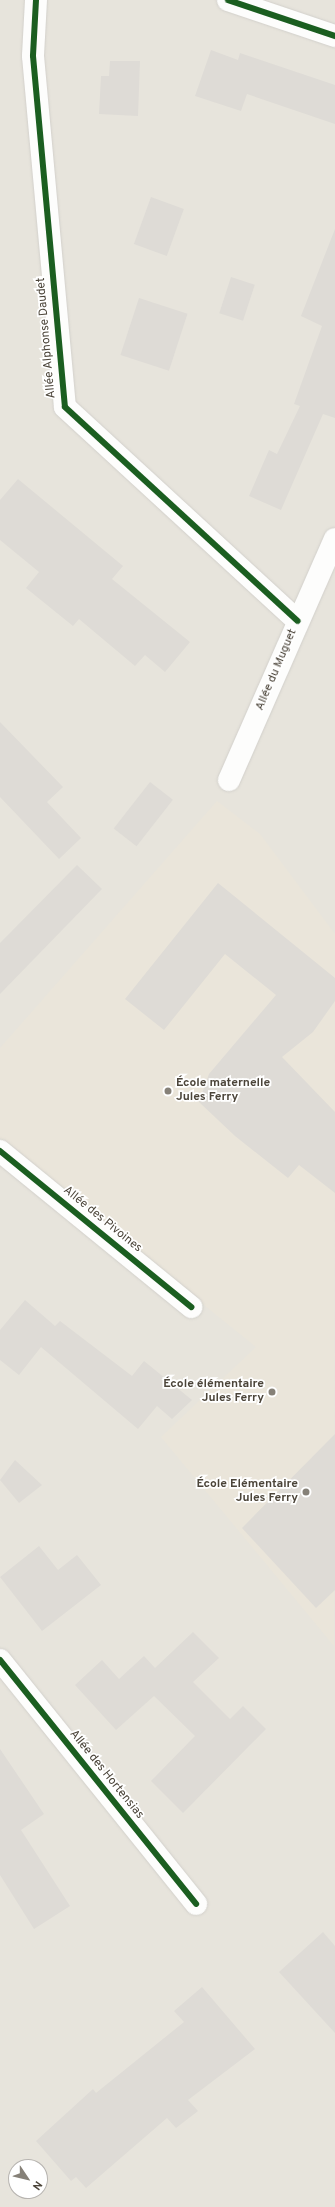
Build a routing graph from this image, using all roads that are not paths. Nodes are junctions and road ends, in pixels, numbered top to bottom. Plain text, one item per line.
1 (36, 0) edge
2 (228, 0) edge
3 (335, 36) edge
4 (335, 539) edge
5 (298, 621) junction
6 (229, 780) dead end
7 (0, 1151) edge
8 (191, 1306) dead end
9 (0, 1660) edge
10 (196, 1904) dead end

1 - 5 street, Allée Alphonse Daudet
2 - 3 street
4 - 5 street, Allée du Muguet
5 - 6 street, Allée du Muguet
7 - 8 street, Allée des Pivoines
9 - 10 street, Allée des Hortensias

